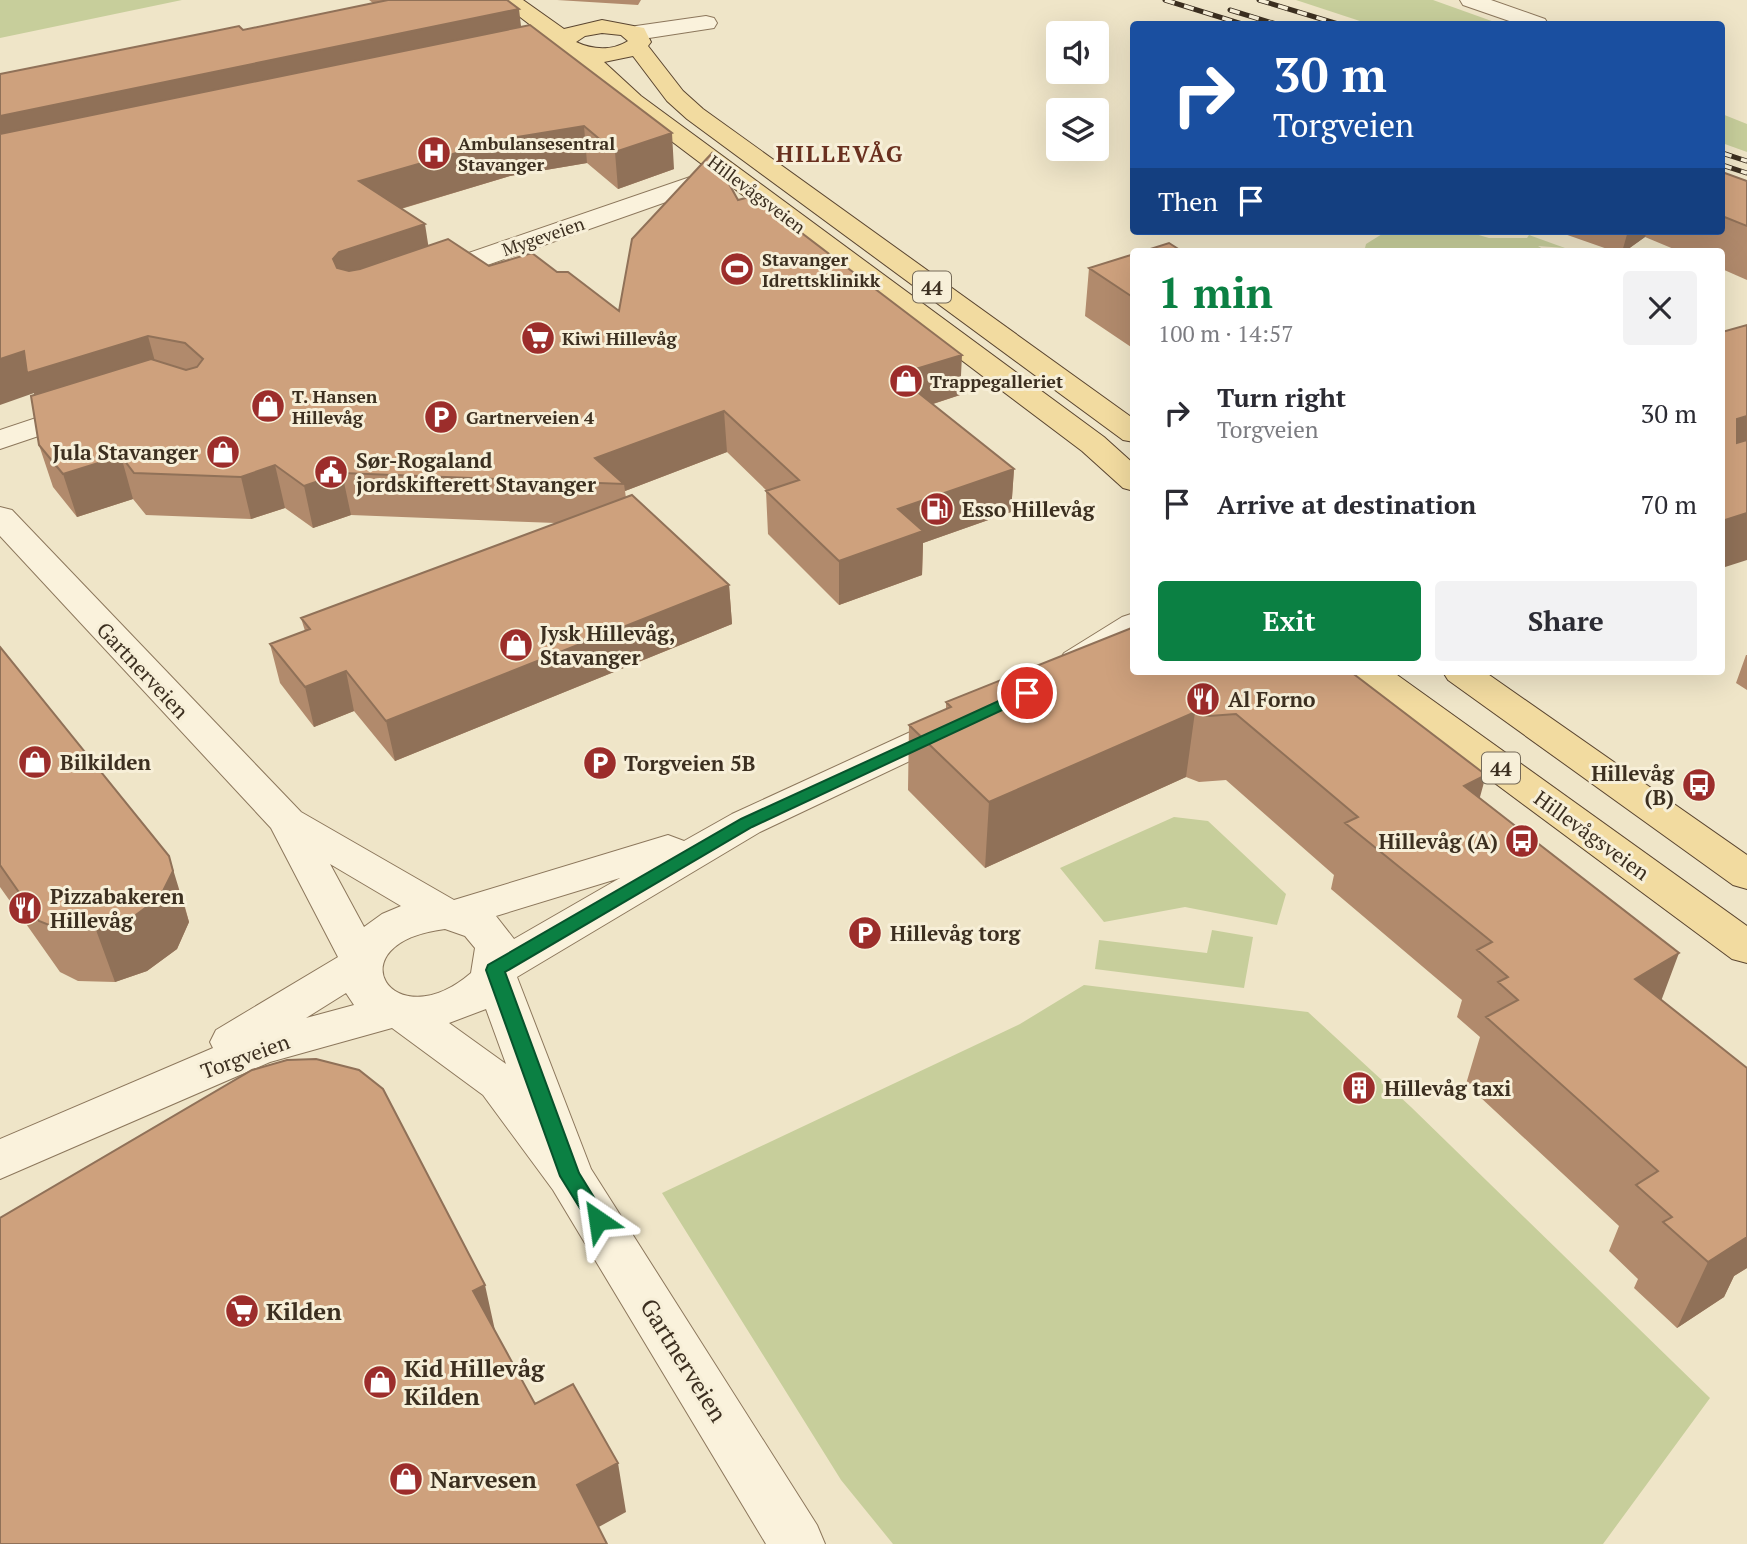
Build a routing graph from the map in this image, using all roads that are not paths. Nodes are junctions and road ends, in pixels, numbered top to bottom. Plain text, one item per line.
1 (509, 0) edge
2 (1471, 0) edge
3 (568, 9) dead end
4 (1529, 21) edge
5 (706, 23) dead end
6 (607, 27) junction
7 (637, 39) junction
8 (570, 46) junction
9 (540, 48) edge
10 (728, 172) junction
11 (406, 283) edge
12 (115, 401) edge
13 (1130, 430) edge
14 (0, 440) edge
15 (1130, 477) edge
16 (0, 517) edge
17 (1130, 627) edge
18 (1130, 653) edge
19 (1373, 675) edge
20 (1465, 675) edge
21 (990, 710) edge
22 (287, 821) junction
23 (746, 823) junction
24 (1747, 875) edge
25 (449, 915) junction
26 (1747, 948) edge
27 (361, 962) junction
28 (494, 971) junction
29 (399, 1011) junction
30 (98, 1115) junction
31 (0, 1160) edge
32 (570, 1176) junction
33 (797, 1544) edge

1 - 8 main road, Hillevågsveien / 44
2 - 4 street
3 - 6 main road
5 - 7 street
6 - 7 main road
6 - 8 main road
7 - 8 main road
7 - 13 main road, Hillevågsveien / 44
8 - 9 street
8 - 10 main road, Hillevågsveien / 44
10 - 11 street, Mygeveien
10 - 15 main road, Hillevågsveien / 44
12 - 14 street
16 - 22 street, Gartnerveien
17 - 18 street
19 - 26 main road, Hillevågsveien / 44
20 - 24 main road
21 - 23 street
22 - 25 street, Gartnerveien
22 - 27 street, Gartnerveien
23 - 25 street
23 - 28 street
25 - 27 street
25 - 28 street
27 - 29 street
27 - 30 street, Torgveien
28 - 29 street
28 - 32 street, Gartnerveien
29 - 30 street, Torgveien
29 - 32 street, Gartnerveien
30 - 31 street, Torgveien
32 - 33 street, Gartnerveien

